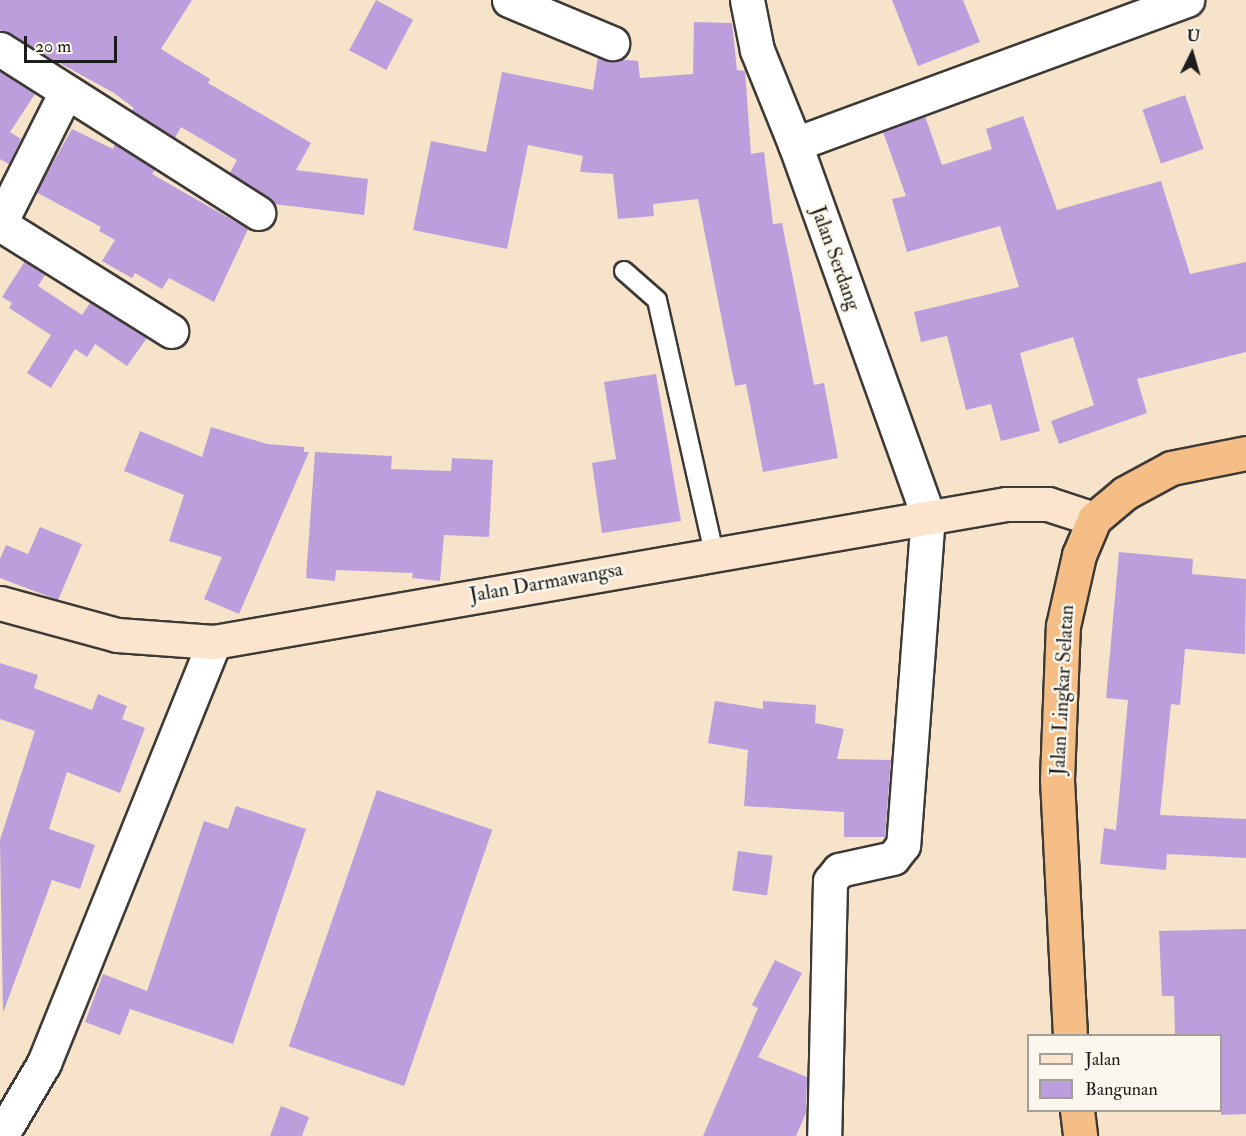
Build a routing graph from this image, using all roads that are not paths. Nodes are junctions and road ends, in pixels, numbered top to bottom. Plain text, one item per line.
1 (509, 0) edge
2 (747, 0) edge
3 (1187, 0) edge
4 (612, 43) dead end
5 (0, 49) edge
6 (65, 94) junction
7 (795, 144) junction
8 (2, 211) edge
9 (258, 213) dead end
10 (624, 271) dead end
11 (171, 331) dead end
12 (1246, 453) edge
13 (928, 515) junction
14 (1094, 519) junction
15 (714, 552) junction
16 (0, 603) edge
17 (214, 642) junction
18 (1070, 1034) edge
19 (1077, 1112) edge
20 (1, 1136) edge
21 (824, 1136) edge
22 (1080, 1136) edge

1 - 4 street
2 - 7 street, Jalan Serdang
3 - 7 street
5 - 6 street
6 - 8 street
6 - 9 street
7 - 13 street, Jalan Serdang
8 - 11 street
10 - 15 lane
12 - 14 highway
13 - 14 main road, Jalan Darmawangsa
13 - 15 main road, Jalan Darmawangsa
13 - 21 street
14 - 18 highway, Jalan Lingkar Selatan
15 - 17 main road, Jalan Darmawangsa
16 - 17 main road, Jalan Darmawangsa
17 - 20 street
19 - 22 highway

